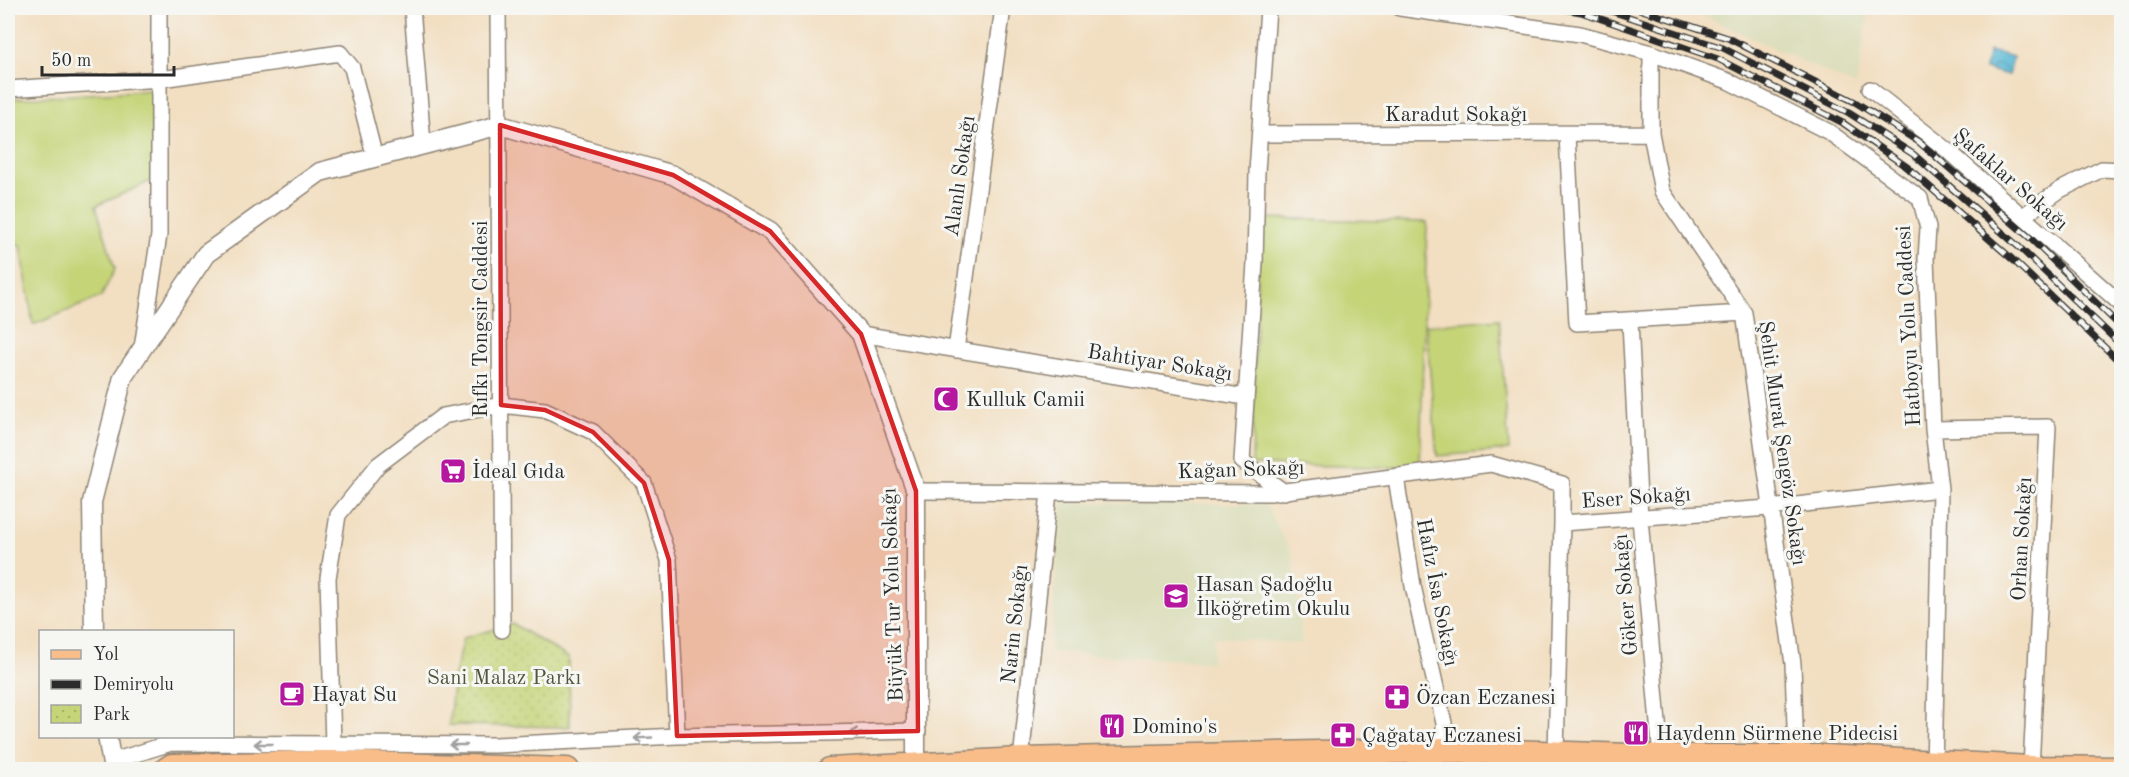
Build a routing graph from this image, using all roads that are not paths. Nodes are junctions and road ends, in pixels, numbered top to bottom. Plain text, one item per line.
1 (159, 8) edge
2 (412, 8) edge
3 (498, 8) edge
4 (1003, 8) edge
5 (1269, 8) edge
6 (1400, 8) edge
7 (1651, 53) junction
8 (161, 79) junction
9 (8, 89) edge
10 (1870, 89) dead end
11 (500, 125) junction
12 (1651, 133) junction
13 (1261, 134) junction
14 (1567, 135) junction
15 (423, 144) junction
16 (375, 158) junction
17 (2121, 170) edge
18 (2024, 216) junction
19 (2121, 305) edge
20 (1744, 313) junction
21 (1630, 322) junction
22 (861, 334) junction
23 (142, 349) junction
24 (956, 350) junction
25 (1245, 398) junction
26 (501, 405) junction
27 (1934, 429) junction
28 (1396, 477) junction
29 (1940, 489) junction
30 (916, 491) junction
31 (1049, 492) junction
32 (1284, 492) junction
33 (1769, 508) junction
34 (1640, 518) junction
35 (1562, 523) junction
36 (94, 630) edge
37 (502, 630) dead end
38 (918, 731) junction
39 (677, 736) junction
40 (107, 738) edge
41 (333, 744) junction
42 (1444, 750) junction
43 (1556, 752) junction
44 (1661, 757) junction
45 (1020, 760) junction
46 (1198, 763) edge
47 (1796, 763) edge
48 (113, 765) edge
49 (1934, 766) edge
50 (916, 768) edge
51 (2031, 768) junction
52 (2121, 769) edge
53 (166, 770) edge
54 (567, 770) edge
55 (830, 770) edge

1 - 8 street
2 - 15 street
3 - 11 street, Rıfkı Tongsir Caddesi
4 - 24 street, Alanlı Sokağı
5 - 13 street, Bahtiyar Sokağı
6 - 7 street, Hatboyu Yolu Caddesi
7 - 12 street, Şehit Murat Şengöz Sokağı
7 - 27 street, Hatboyu Yolu Caddesi
8 - 9 street
8 - 16 street
8 - 23 street
10 - 18 street, Şafaklar Sokağı
11 - 15 street, Büyük Tur Yolu Sokağı
11 - 22 street, Büyük Tur Yolu Sokağı
11 - 26 street, Rıfkı Tongsir Caddesi
12 - 14 street, Karadut Sokağı
12 - 20 street, Şehit Murat Şengöz Sokağı
13 - 14 street, Karadut Sokağı
13 - 25 street, Bahtiyar Sokağı
14 - 21 street
15 - 16 street, Büyük Tur Yolu Sokağı
16 - 23 street, Büyük Tur Yolu Sokağı
17 - 18 street
18 - 19 street, Şafaklar Sokağı
20 - 21 street
20 - 33 street, Şehit Murat Şengöz Sokağı
21 - 34 street, Göker Sokağı
22 - 24 street, Bahtiyar Sokağı
22 - 30 street, Büyük Tur Yolu Sokağı
23 - 36 street, Büyük Tur Yolu Sokağı
24 - 25 street, Bahtiyar Sokağı
25 - 32 street
26 - 37 street, Rıfkı Tongsir Caddesi
26 - 39 street
26 - 41 street
27 - 29 street, Hatboyu Yolu Caddesi
27 - 51 street, Orhan Sokağı
28 - 32 street, Kağan Sokağı
28 - 35 street, Kağan Sokağı
28 - 42 street, Hafız İsa Sokağı
29 - 33 street, Eser Sokağı
29 - 49 street, Hatboyu Yolu Caddesi
30 - 31 street, Kağan Sokağı
30 - 38 street, Büyük Tur Yolu Sokağı
31 - 32 street, Kağan Sokağı
31 - 45 street, Narin Sokağı
33 - 34 street, Eser Sokağı
33 - 47 street, Şehit Murat Şengöz Sokağı
34 - 35 street, Eser Sokağı
34 - 44 street, Göker Sokağı
35 - 43 street, Eser Sokağı
38 -> 39 street
38 - 50 street, Büyük Tur Yolu Sokağı
39 -> 41 street
40 - 48 street
41 -> 48 street
42 - 43 main road
42 - 46 main road
43 - 44 main road
44 - 47 main road
45 - 46 main road
45 - 50 main road
47 - 49 main road
49 - 51 main road
50 - 55 main road
51 - 52 main road
53 - 54 main road

